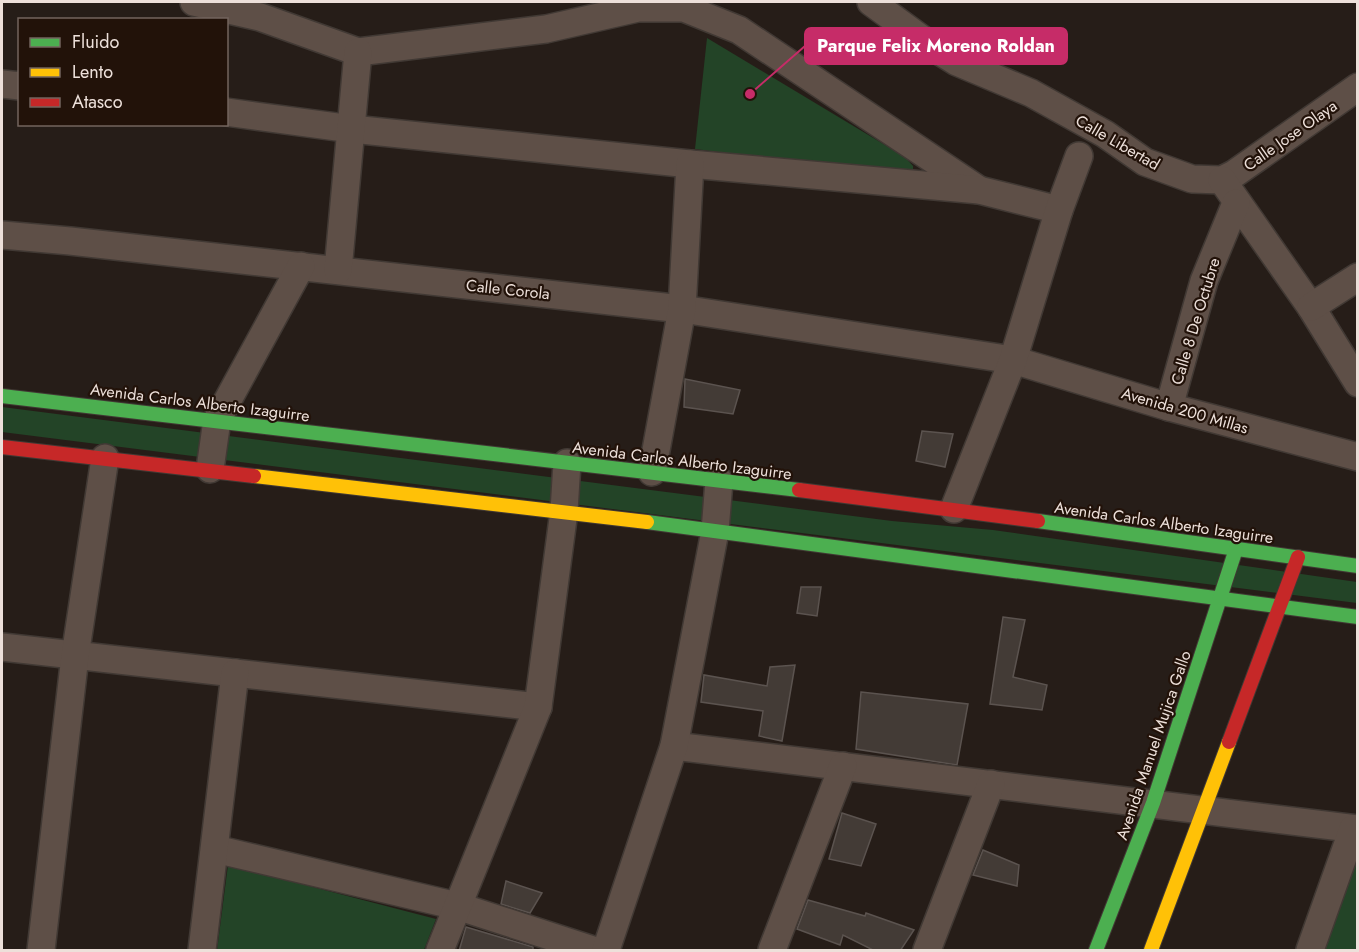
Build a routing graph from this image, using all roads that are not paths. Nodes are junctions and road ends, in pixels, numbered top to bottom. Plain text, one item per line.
1 (194, 2) edge
2 (871, 2) edge
3 (357, 52) junction
4 (2, 84) edge
5 (18, 86) edge
6 (1358, 87) edge
7 (228, 112) edge
8 (352, 129) junction
9 (1079, 156) dead end
10 (690, 164) junction
11 (979, 190) junction
12 (1229, 191) junction
13 (1059, 210) junction
14 (2, 236) edge
15 (301, 266) junction
16 (338, 270) junction
17 (1358, 278) edge
18 (1311, 307) junction
19 (682, 309) junction
20 (1013, 360) junction
21 (1358, 383) edge
22 (2, 396) edge
23 (1169, 407) junction
24 (217, 420) junction
25 (2, 447) edge
26 (1358, 457) edge
27 (105, 458) junction
28 (567, 463) junction
29 (210, 469) junction
30 (652, 472) junction
31 (719, 481) junction
32 (954, 509) junction
33 (564, 511) junction
34 (715, 531) junction
35 (1236, 549) junction
36 (1298, 557) junction
37 (1358, 566) edge
38 (1221, 598) junction
39 (1280, 606) junction
40 (1358, 616) edge
41 (2, 647) edge
42 (75, 656) junction
43 (235, 673) junction
44 (538, 707) junction
45 (674, 746) junction
46 (843, 766) junction
47 (991, 784) junction
48 (1153, 803) junction
49 (1204, 810) junction
50 (1355, 829) edge
51 (215, 849) junction
52 (457, 906) junction
53 (41, 951) edge
54 (202, 951) edge
55 (440, 951) edge
56 (594, 951) edge
57 (606, 951) edge
58 (772, 951) edge
59 (927, 951) edge
60 (1096, 951) edge
61 (1151, 951) edge
62 (1310, 951) edge

1 - 3 street
2 - 12 street, Calle Libertad
3 - 8 street
3 - 11 street
4 - 5 street
6 - 12 street, Calle Jose Olaya
7 - 8 street
8 - 10 street
8 - 16 street
9 - 13 street
10 - 11 street
10 - 19 street
11 - 13 street
12 - 18 street
12 - 23 street, Calle 8 De Octubre
13 - 20 street
14 - 15 street, Calle Corola
15 - 16 street, Calle Corola
15 - 24 street
16 - 19 street, Calle Corola
17 - 18 street
18 - 21 street
19 - 20 street, Calle Corola
19 - 30 street
20 - 23 street, Avenida 200 Millas
20 - 32 street
22 - 24 main road, Avenida Carlos Alberto Izaguirre
23 - 26 street, Avenida 200 Millas
24 - 28 main road, Avenida Carlos Alberto Izaguirre
24 - 29 street
25 - 27 main road
27 - 29 main road
27 - 42 street
28 - 30 main road, Avenida Carlos Alberto Izaguirre
28 - 33 street
29 - 33 main road
30 - 31 main road, Avenida Carlos Alberto Izaguirre
31 - 32 main road, Avenida Carlos Alberto Izaguirre
31 - 34 street
32 - 35 main road, Avenida Carlos Alberto Izaguirre
33 - 34 main road
33 - 44 street
34 - 38 main road
34 - 45 street
35 - 36 main road, Avenida Carlos Alberto Izaguirre
35 - 38 main road, Avenida Manuel Mujica Gallo
36 - 37 main road, Avenida Carlos Alberto Izaguirre
36 - 39 main road
38 - 39 main road
38 - 48 main road, Avenida Manuel Mujica Gallo
39 - 40 main road
39 - 49 main road
41 - 42 street
42 - 43 street
42 - 53 street
43 - 44 street
43 - 51 street
44 - 52 street
45 - 46 street
45 - 57 street
46 - 47 street
46 - 58 street
47 - 48 street
47 - 59 street
48 - 49 street
48 - 60 main road, Avenida Manuel Mujica Gallo
49 - 50 street
49 - 61 main road
50 - 62 street
51 - 52 street
51 - 54 street
52 - 55 street
52 - 56 street

